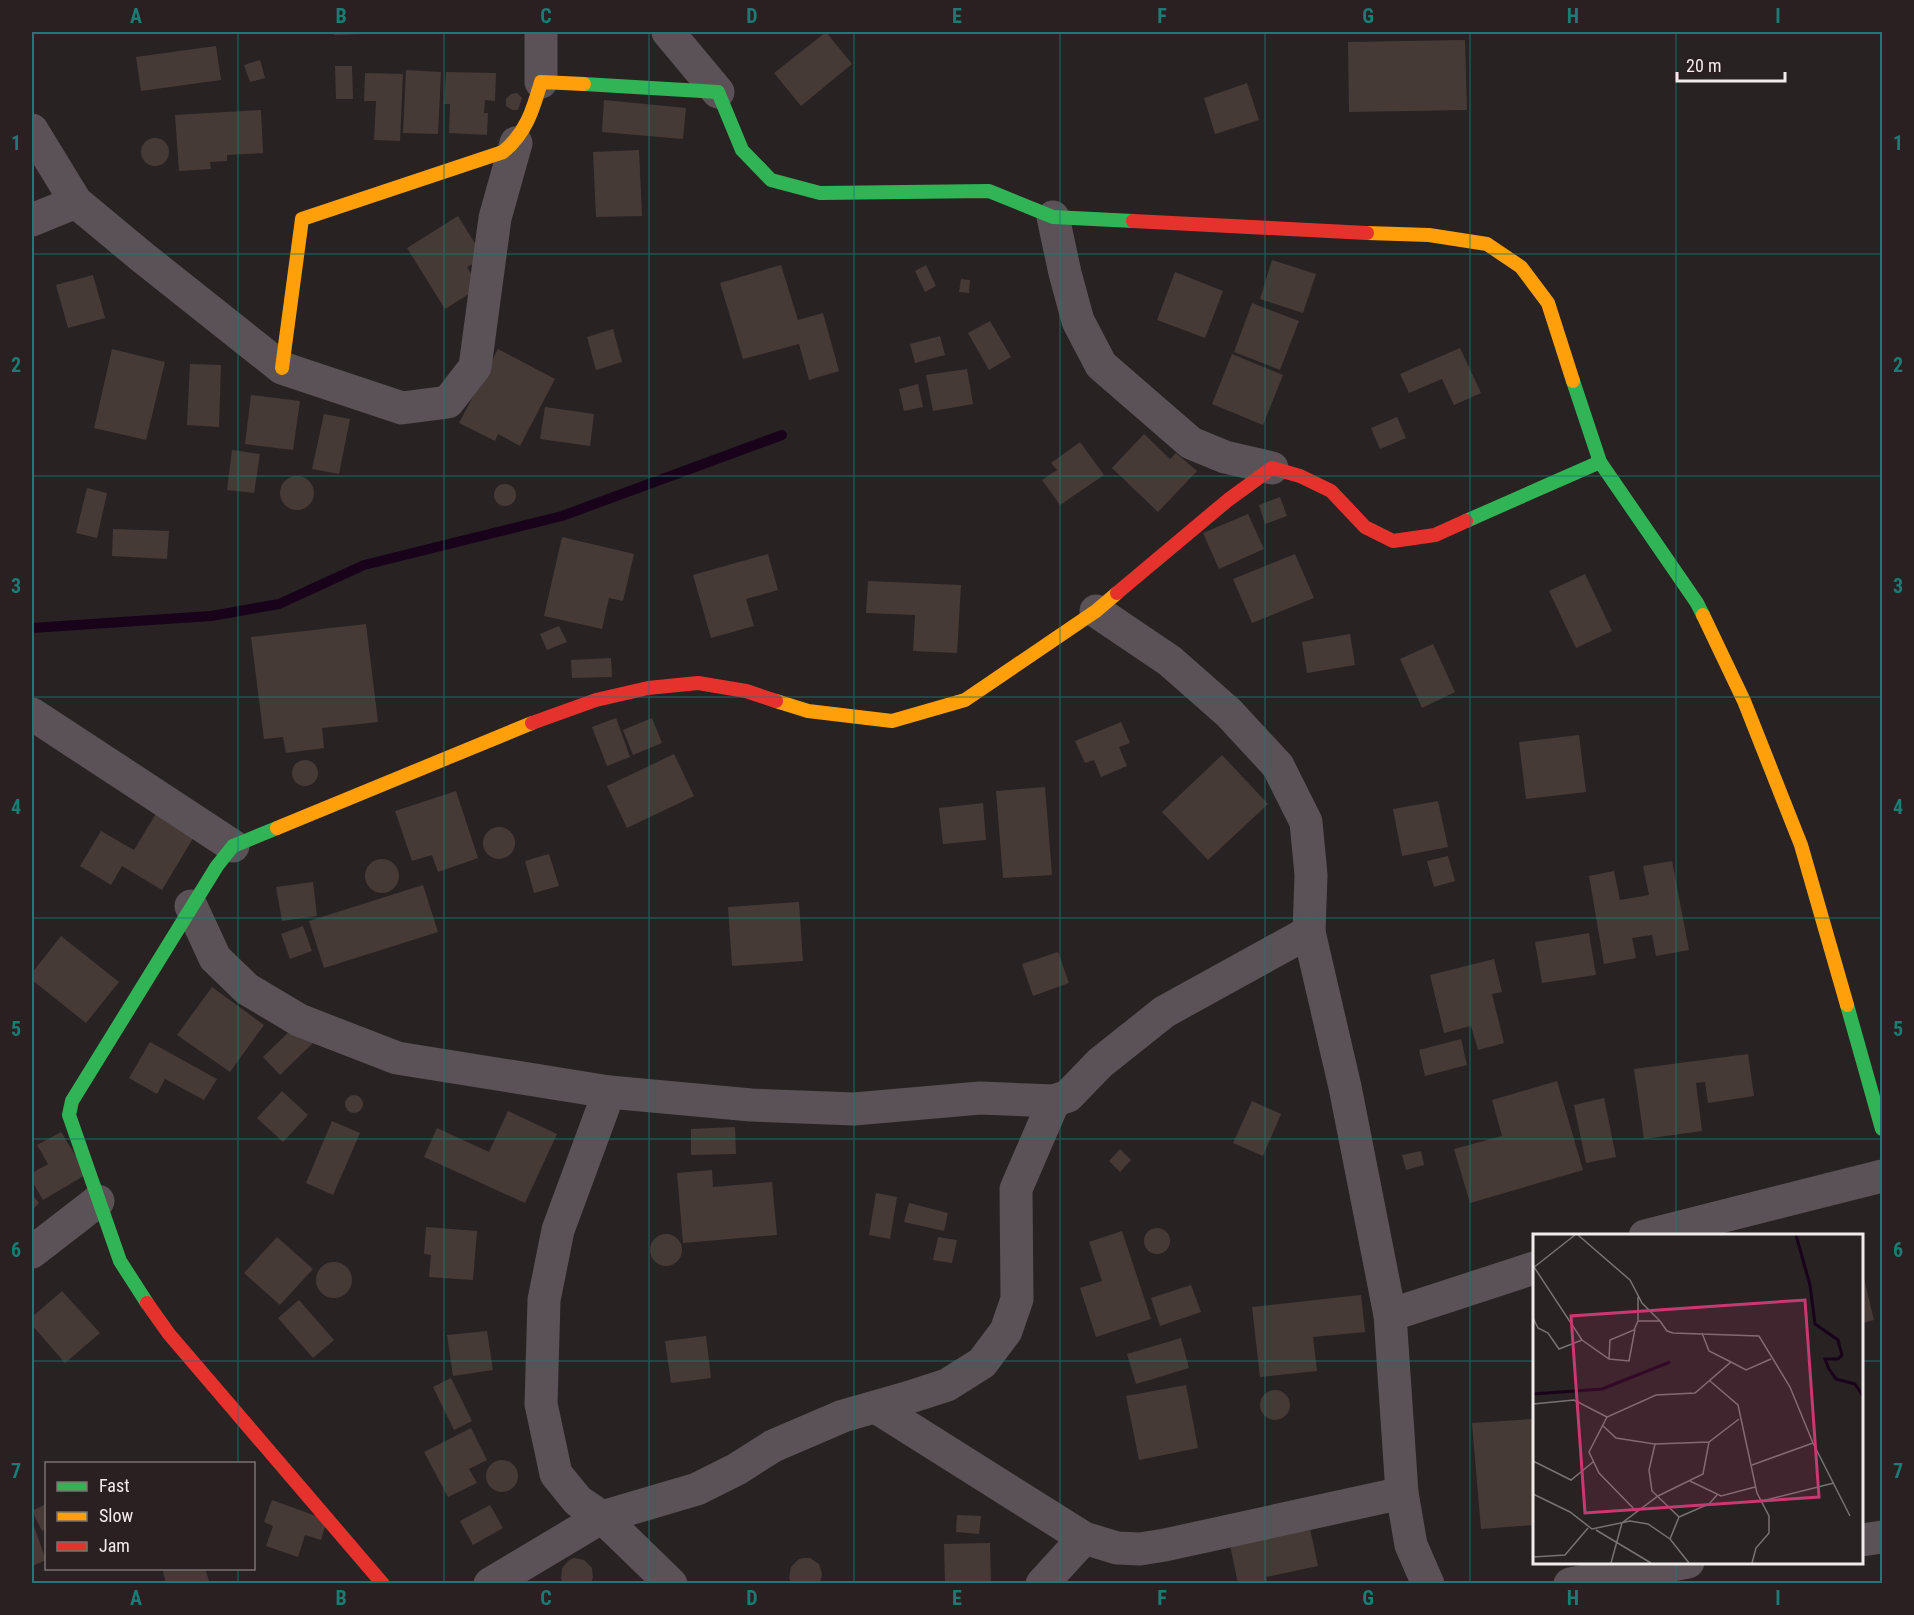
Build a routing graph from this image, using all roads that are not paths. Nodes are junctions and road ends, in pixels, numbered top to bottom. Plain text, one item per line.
1 (542, 32) edge
2 (668, 32) edge
3 (541, 82) junction
4 (718, 92) junction
5 (32, 130) edge
6 (516, 143) junction
7 (76, 202) junction
8 (1053, 218) junction
9 (32, 220) edge
10 (282, 369) junction
11 (1600, 462) junction
12 (1272, 468) junction
13 (1096, 611) junction
14 (32, 714) edge
15 (233, 846) junction
16 (191, 906) junction
17 (1309, 932) junction
18 (609, 1092) junction
19 (1054, 1101) junction
20 (1882, 1129) edge
21 (1882, 1176) edge
22 (98, 1201) junction
23 (1653, 1234) edge
24 (32, 1252) edge
25 (1533, 1268) edge
26 (1390, 1315) junction
27 (876, 1407) junction
28 (1402, 1493) junction
29 (602, 1517) junction
30 (1882, 1537) edge
31 (1084, 1538) junction
32 (1863, 1540) edge
33 (1682, 1564) edge
34 (384, 1584) edge
35 (490, 1584) edge
36 (671, 1584) edge
37 (1042, 1584) edge
38 (1428, 1584) edge
39 (1570, 1584) edge

1 - 3 street
2 - 4 street
3 - 4 street
3 - 6 street
4 - 8 street
5 - 7 street
6 - 10 street
6 - 10 street
7 - 9 street
7 - 10 street
8 - 11 street
8 - 12 street
11 - 12 street
11 - 20 street
12 - 13 street
13 - 15 street
13 - 17 street
14 - 15 street
15 - 16 street
16 - 18 street
16 - 22 street
17 - 19 street
17 - 26 street
18 - 19 street
18 - 29 street
19 - 27 street
21 - 23 street
22 - 24 street
22 - 34 street
25 - 26 street
26 - 28 street
27 - 29 street
27 - 31 street
28 - 31 street
28 - 38 street
29 - 35 street
29 - 36 street
30 - 32 street
31 - 37 street
33 - 39 street

